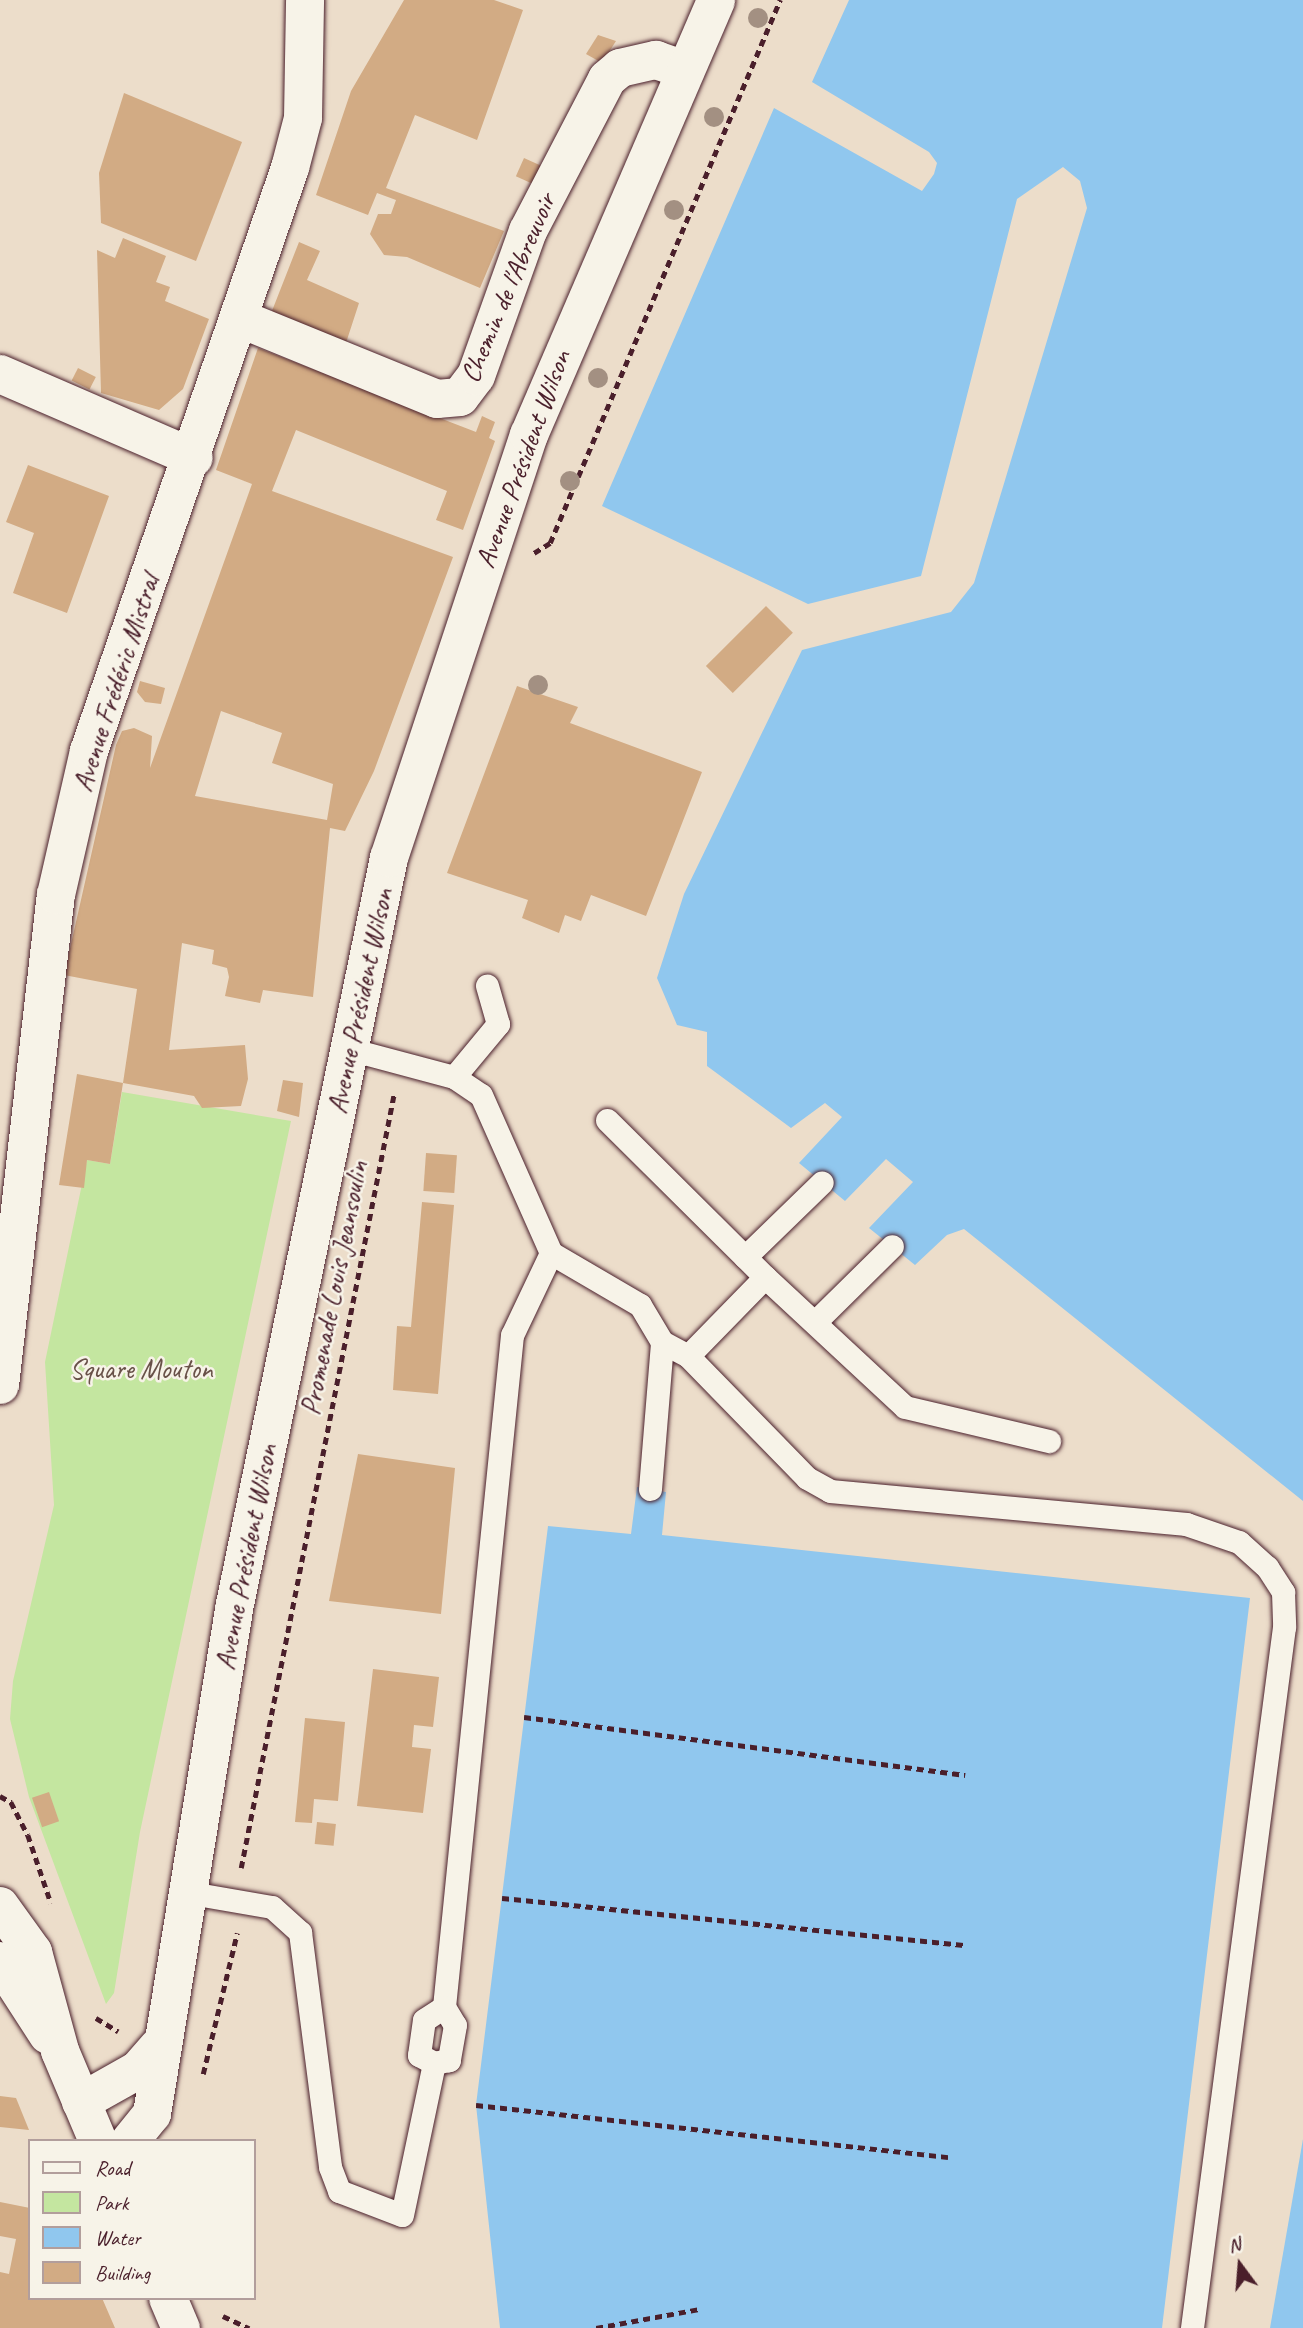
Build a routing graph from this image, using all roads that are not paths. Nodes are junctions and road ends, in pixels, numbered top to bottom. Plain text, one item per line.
1 (305, 0) edge
2 (716, 0) edge
3 (682, 69) junction
4 (241, 319) junction
5 (0, 374) edge
6 (194, 458) junction
7 (487, 986) dead end
8 (349, 1049) junction
9 (454, 1077) junction
10 (607, 1121) dead end
11 (822, 1182) dead end
12 (892, 1246) dead end
13 (551, 1253) junction
14 (745, 1257) junction
15 (765, 1277) junction
16 (815, 1322) junction
17 (662, 1342) junction
18 (688, 1356) junction
19 (0, 1385) edge
20 (1049, 1441) dead end
21 (650, 1489) dead end
22 (186, 1892) junction
23 (0, 1906) edge
24 (0, 1961) edge
25 (158, 2047) junction
26 (60, 2051) junction
27 (81, 2102) junction
28 (97, 2139) edge
29 (133, 2139) edge
30 (169, 2300) edge
31 (181, 2328) edge
32 (1192, 2328) edge

1 - 4 street, Avenue Frédéric Mistral
2 - 3 street, Avenue Président Wilson
3 - 4 street, Chemin de l'Abreuvoir
3 - 8 street, Avenue Président Wilson
4 - 6 street, Avenue Frédéric Mistral
5 - 6 street
6 - 19 street, Avenue Frédéric Mistral
7 - 9 lane
8 - 9 lane
8 - 22 street, Avenue Président Wilson
9 - 13 lane
10 - 14 lane
11 - 14 lane
12 - 16 lane
13 - 17 lane
13 - 22 lane
14 - 15 lane
15 - 16 lane
15 - 18 lane
16 - 20 lane
17 - 18 lane
17 - 21 lane
18 - 32 lane
22 - 25 street, Avenue Président Wilson
23 - 26 street
24 - 26 street
25 - 27 street
25 - 29 street, Avenue Président Wilson
26 - 27 street
27 - 28 street
30 - 31 street

